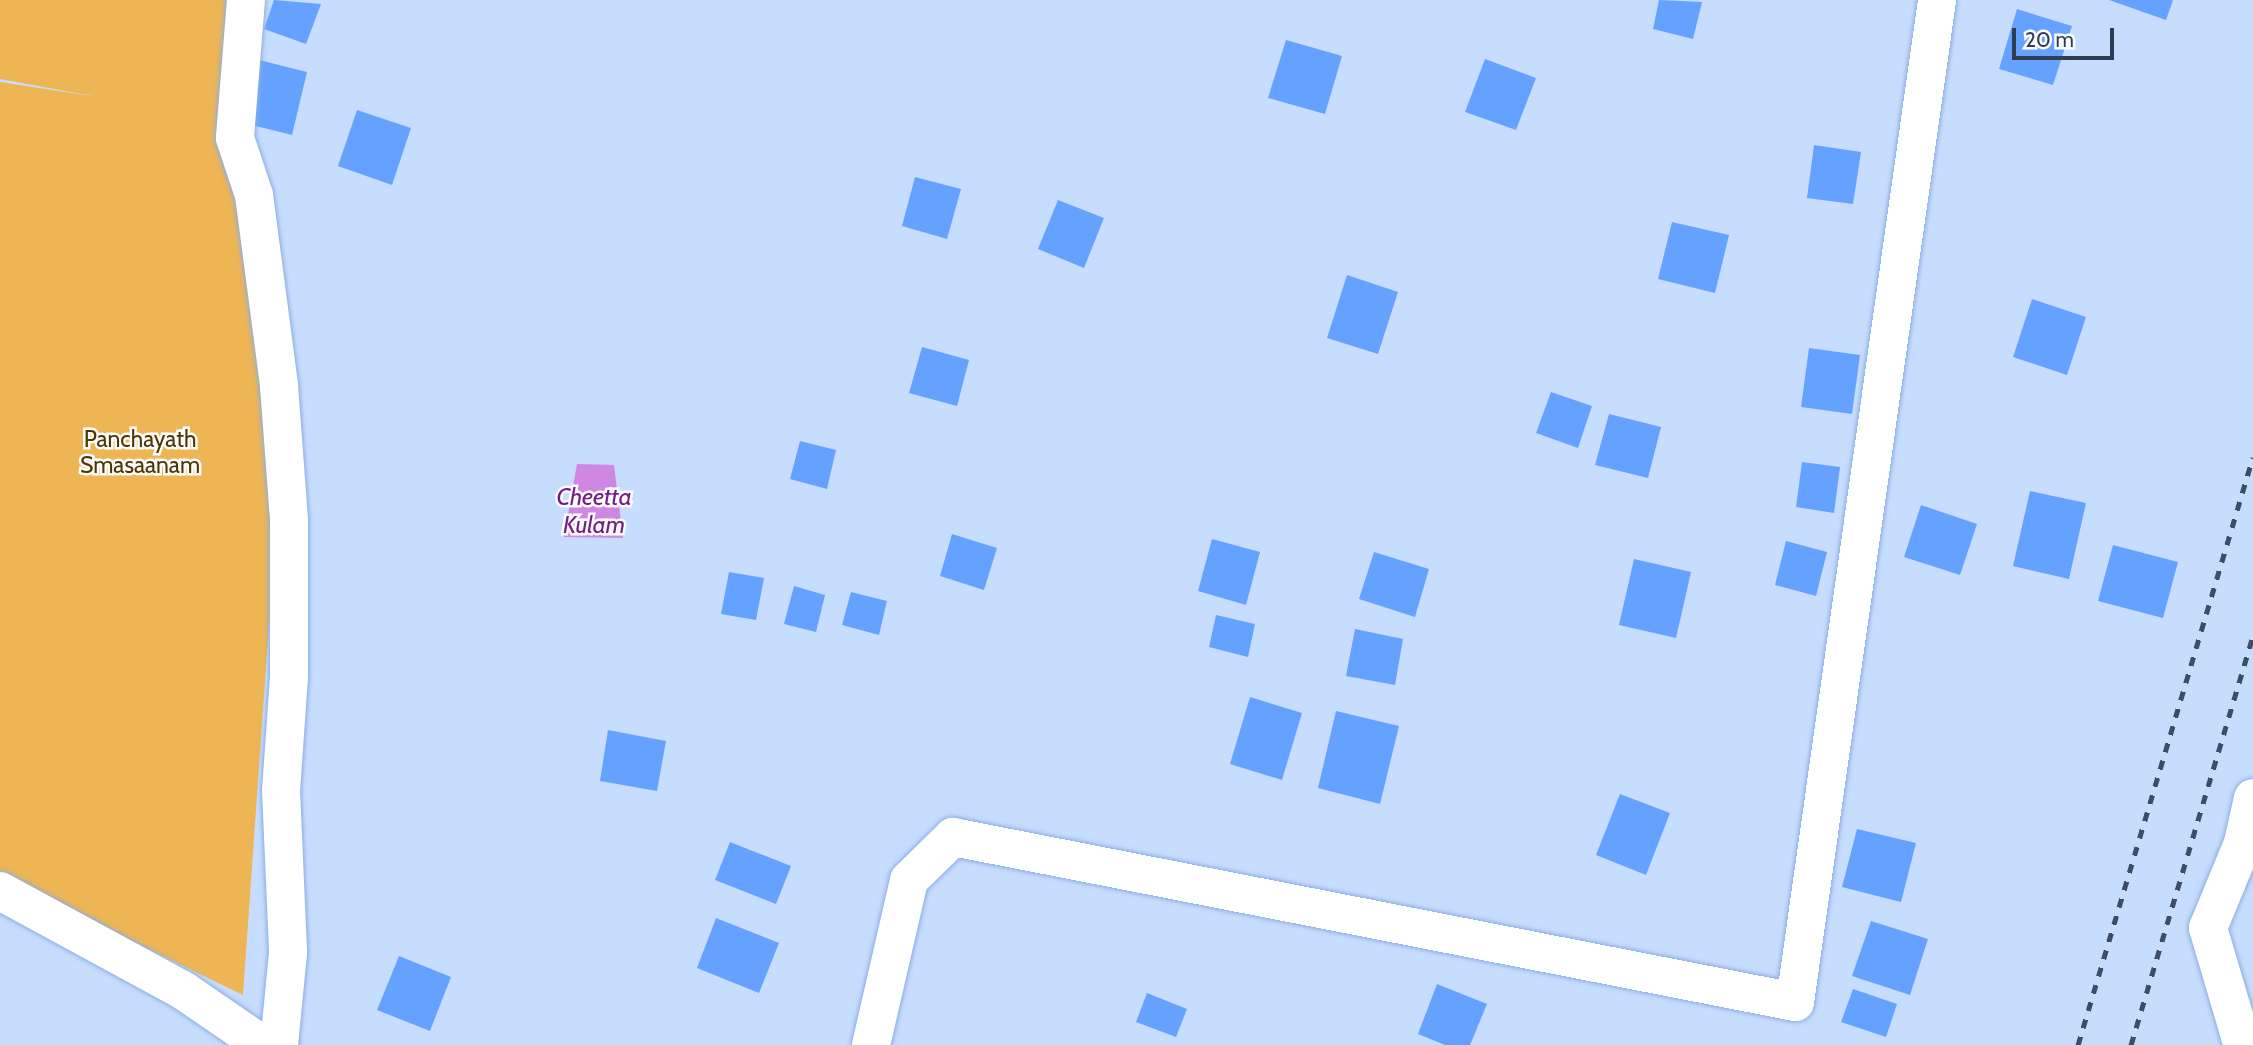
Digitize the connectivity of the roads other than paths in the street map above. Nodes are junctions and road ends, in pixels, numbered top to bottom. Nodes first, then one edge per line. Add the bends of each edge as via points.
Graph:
1 (246, 0) edge
2 (1937, 0) edge
3 (2253, 798) edge
4 (0, 891) edge
5 (241, 1039) edge
6 (279, 1045) edge
7 (871, 1045) edge
8 (2248, 1045) edge

1 - 6 street via 235,138 254,195 279,386 289,520 289,677 281,790 288,953
2 - 7 street via 1795,1002 953,837 909,880
3 - 8 street via 2243,843 2208,928 2240,1036
4 - 5 street via 184,992

